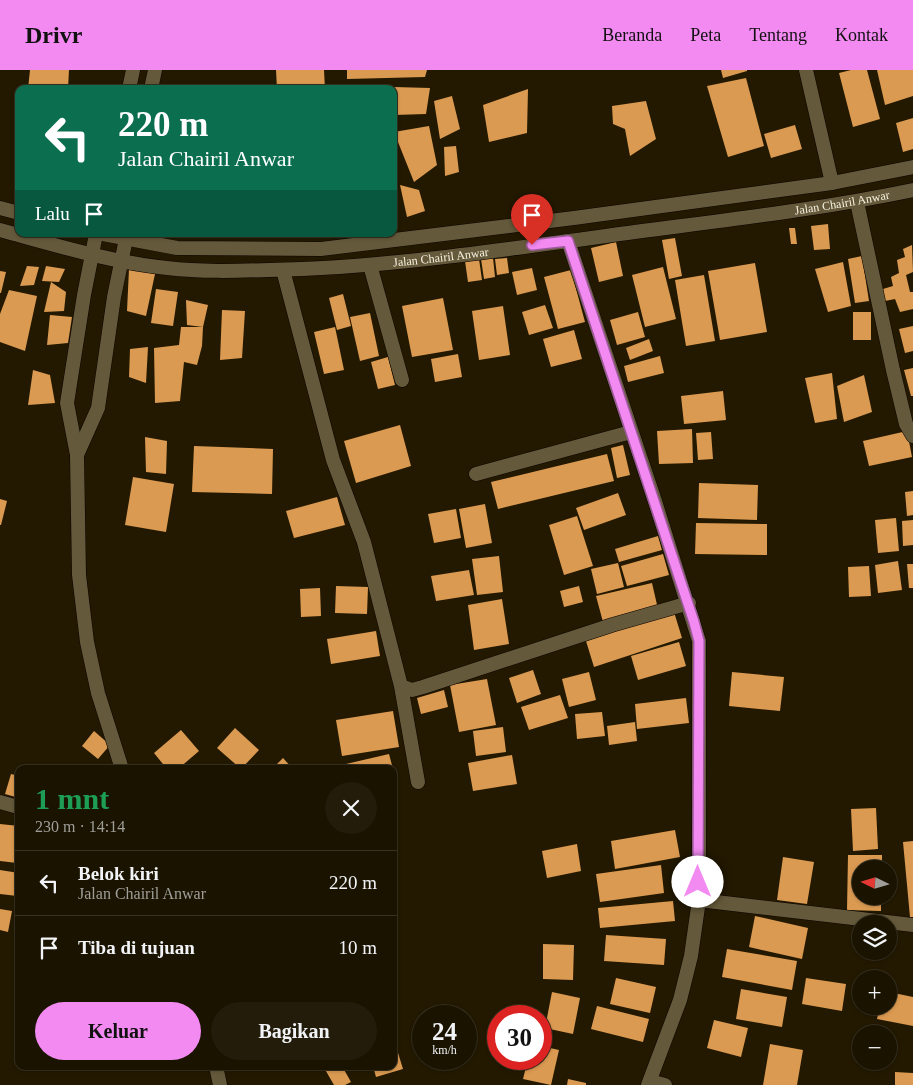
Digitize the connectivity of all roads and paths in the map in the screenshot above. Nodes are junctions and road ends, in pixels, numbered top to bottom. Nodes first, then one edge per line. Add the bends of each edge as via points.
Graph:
1 (133, 70) edge
2 (155, 70) edge
3 (806, 70) edge
4 (130, 85) edge
5 (152, 85) edge
6 (913, 167) edge
7 (832, 183) junction
8 (913, 190) edge
9 (857, 202) junction
10 (685, 203) junction
11 (0, 208) edge
12 (15, 212) edge
13 (690, 224) junction
14 (0, 230) edge
15 (15, 234) edge
16 (25, 237) edge
17 (95, 237) edge
18 (127, 237) edge
19 (131, 237) edge
20 (568, 241) junction
21 (91, 255) junction
22 (120, 262) junction
23 (370, 265) junction
24 (283, 270) junction
25 (402, 380) dead end
26 (632, 432) junction
27 (913, 436) edge
28 (77, 455) junction
29 (476, 474) dead end
30 (689, 603) junction
31 (401, 686) junction
32 (121, 765) edge
33 (418, 782) dead end
34 (0, 802) edge
35 (15, 806) edge
36 (698, 900) junction
37 (913, 925) edge
38 (217, 1070) edge
39 (649, 1083) edge
40 (220, 1085) edge
41 (665, 1085) edge

1 - 4 main road
2 - 5 main road
3 - 7 main road
6 - 7 main road, Jalan Chairil Anwar
7 - 10 main road, Jalan Chairil Anwar
8 - 9 main road, Jalan Chairil Anwar
9 - 13 main road, Jalan Chairil Anwar
9 - 27 main road via 893,370 906,424
10 - 13 main road
10 - 19 main road, Jalan Chairil Anwar via 321,249 177,248
11 - 12 main road
13 - 20 main road, Jalan Chairil Anwar
14 - 15 main road, Jalan Chairil Anwar
16 - 21 main road, Jalan Chairil Anwar
17 - 21 main road
18 - 22 main road
20 - 23 main road, Jalan Chairil Anwar
20 - 26 main road
21 - 22 main road, Jalan Chairil Anwar
21 - 28 main road via 67,403
22 - 24 main road, Jalan Chairil Anwar via 169,269
22 - 28 main road via 98,408
23 - 24 main road, Jalan Chairil Anwar
23 - 25 main road
24 - 31 main road via 333,460 364,542
26 - 29 main road
26 - 30 main road
28 - 32 main road via 79,575 87,642 98,693
30 - 31 main road via 423,687 412,690
30 - 36 main road via 699,641
31 - 33 main road
34 - 35 main road
36 - 37 main road
36 - 39 main road via 691,956 680,1000
38 - 40 main road
39 - 41 main road

